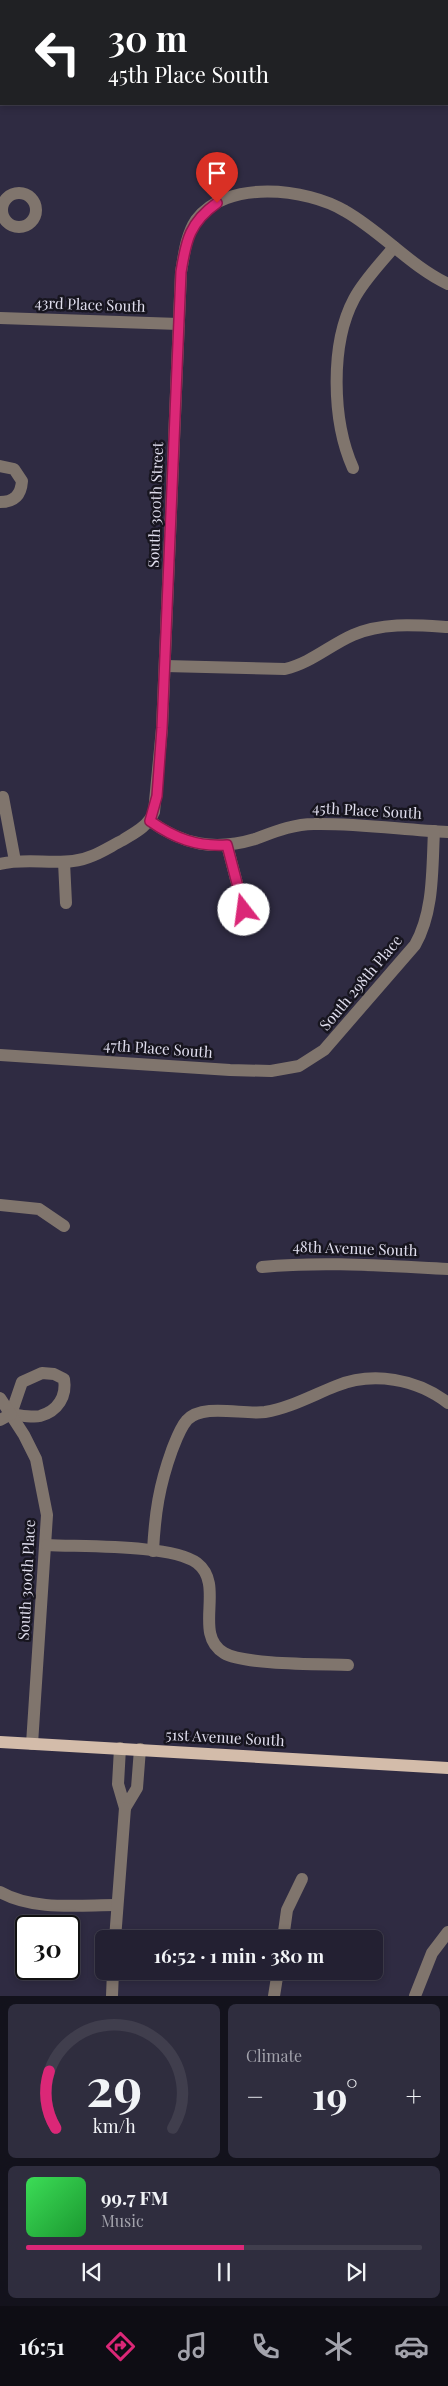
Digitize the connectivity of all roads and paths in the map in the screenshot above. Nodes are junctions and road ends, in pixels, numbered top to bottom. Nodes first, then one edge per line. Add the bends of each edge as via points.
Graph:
1 (394, 246) junction
2 (448, 284) edge
3 (0, 318) edge
4 (179, 324) junction
5 (0, 466) edge
6 (353, 468) dead end
7 (0, 502) edge
8 (448, 626) edge
9 (165, 666) junction
10 (3, 797) dead end
11 (150, 821) junction
12 (434, 831) junction
13 (448, 832) edge
14 (227, 845) junction
15 (15, 861) junction
16 (64, 862) junction
17 (0, 864) edge
18 (66, 903) dead end
19 (244, 910) dead end
20 (0, 1055) edge
21 (312, 1059) joint
22 (0, 1205) edge
23 (64, 1226) dead end
24 (262, 1267) dead end
25 (448, 1269) edge
26 (0, 1398) edge
27 (448, 1403) edge
28 (6, 1417) edge
29 (47, 1545) junction
30 (153, 1551) junction
31 (348, 1665) dead end
32 (0, 1742) edge
33 (32, 1744) junction
34 (120, 1748) junction
35 (140, 1750) junction
36 (448, 1768) edge
37 (125, 1808) junction
38 (302, 1879) dead end
39 (0, 1892) edge
40 (116, 1905) junction
41 (115, 1930) edge
42 (284, 1930) edge
43 (448, 1932) edge
44 (113, 1980) edge
45 (277, 1980) edge
46 (112, 1996) edge
47 (274, 1996) edge
48 (415, 1996) edge

1 - 2 street, South 300th Street via 426,272
1 - 4 street, South 300th Street via 344,210 297,195 241,194 217,203 196,220 190,232 181,272
1 - 6 street via 355,296 340,336 338,411 344,444
3 - 4 street, 43rd Place South
4 - 9 street, South 300th Street
5 - 7 street via 14,469 22,481 13,500
8 - 9 street via 374,628 353,635 302,664 285,669
9 - 11 street, South 300th Street via 158,786
10 - 15 street
11 - 14 street, 45th Place South via 184,840 204,845
11 - 16 street via 134,834 93,856
12 - 13 street, 45th Place South
12 - 14 street, 45th Place South via 307,824
12 - 21 street, South 298th Place via 428,902 420,935 404,959 334,1040
14 - 19 street
15 - 16 street
15 - 17 street
16 - 18 street
20 - 21 street, 47th Place South via 246,1070 287,1069
22 - 23 street via 39,1209
24 - 25 street, 48th Avenue South via 327,1262
26 - 28 street, South 300th Place
27 - 30 street via 418,1386 373,1378 338,1385 268,1411 207,1411 195,1414 180,1430 160,1484
28 - 28 street via 40,1416 60,1404 66,1390 64,1379 42,1372 22,1382
28 - 29 street, South 300th Place via 36,1459 47,1515
29 - 30 street
29 - 33 street, South 300th Place
30 - 31 street via 175,1554 196,1563 205,1574 210,1586 210,1636 222,1652 246,1659
32 - 33 main road, 51st Avenue South
33 - 34 main road, 51st Avenue South
34 - 35 main road, 51st Avenue South
34 - 37 street via 118,1784
35 - 36 main road, 51st Avenue South
35 - 37 street via 138,1788
37 - 40 street
38 - 42 street via 287,1910
39 - 40 street via 34,1902
40 - 41 street
43 - 48 street via 432,1953
44 - 46 street
45 - 47 street

